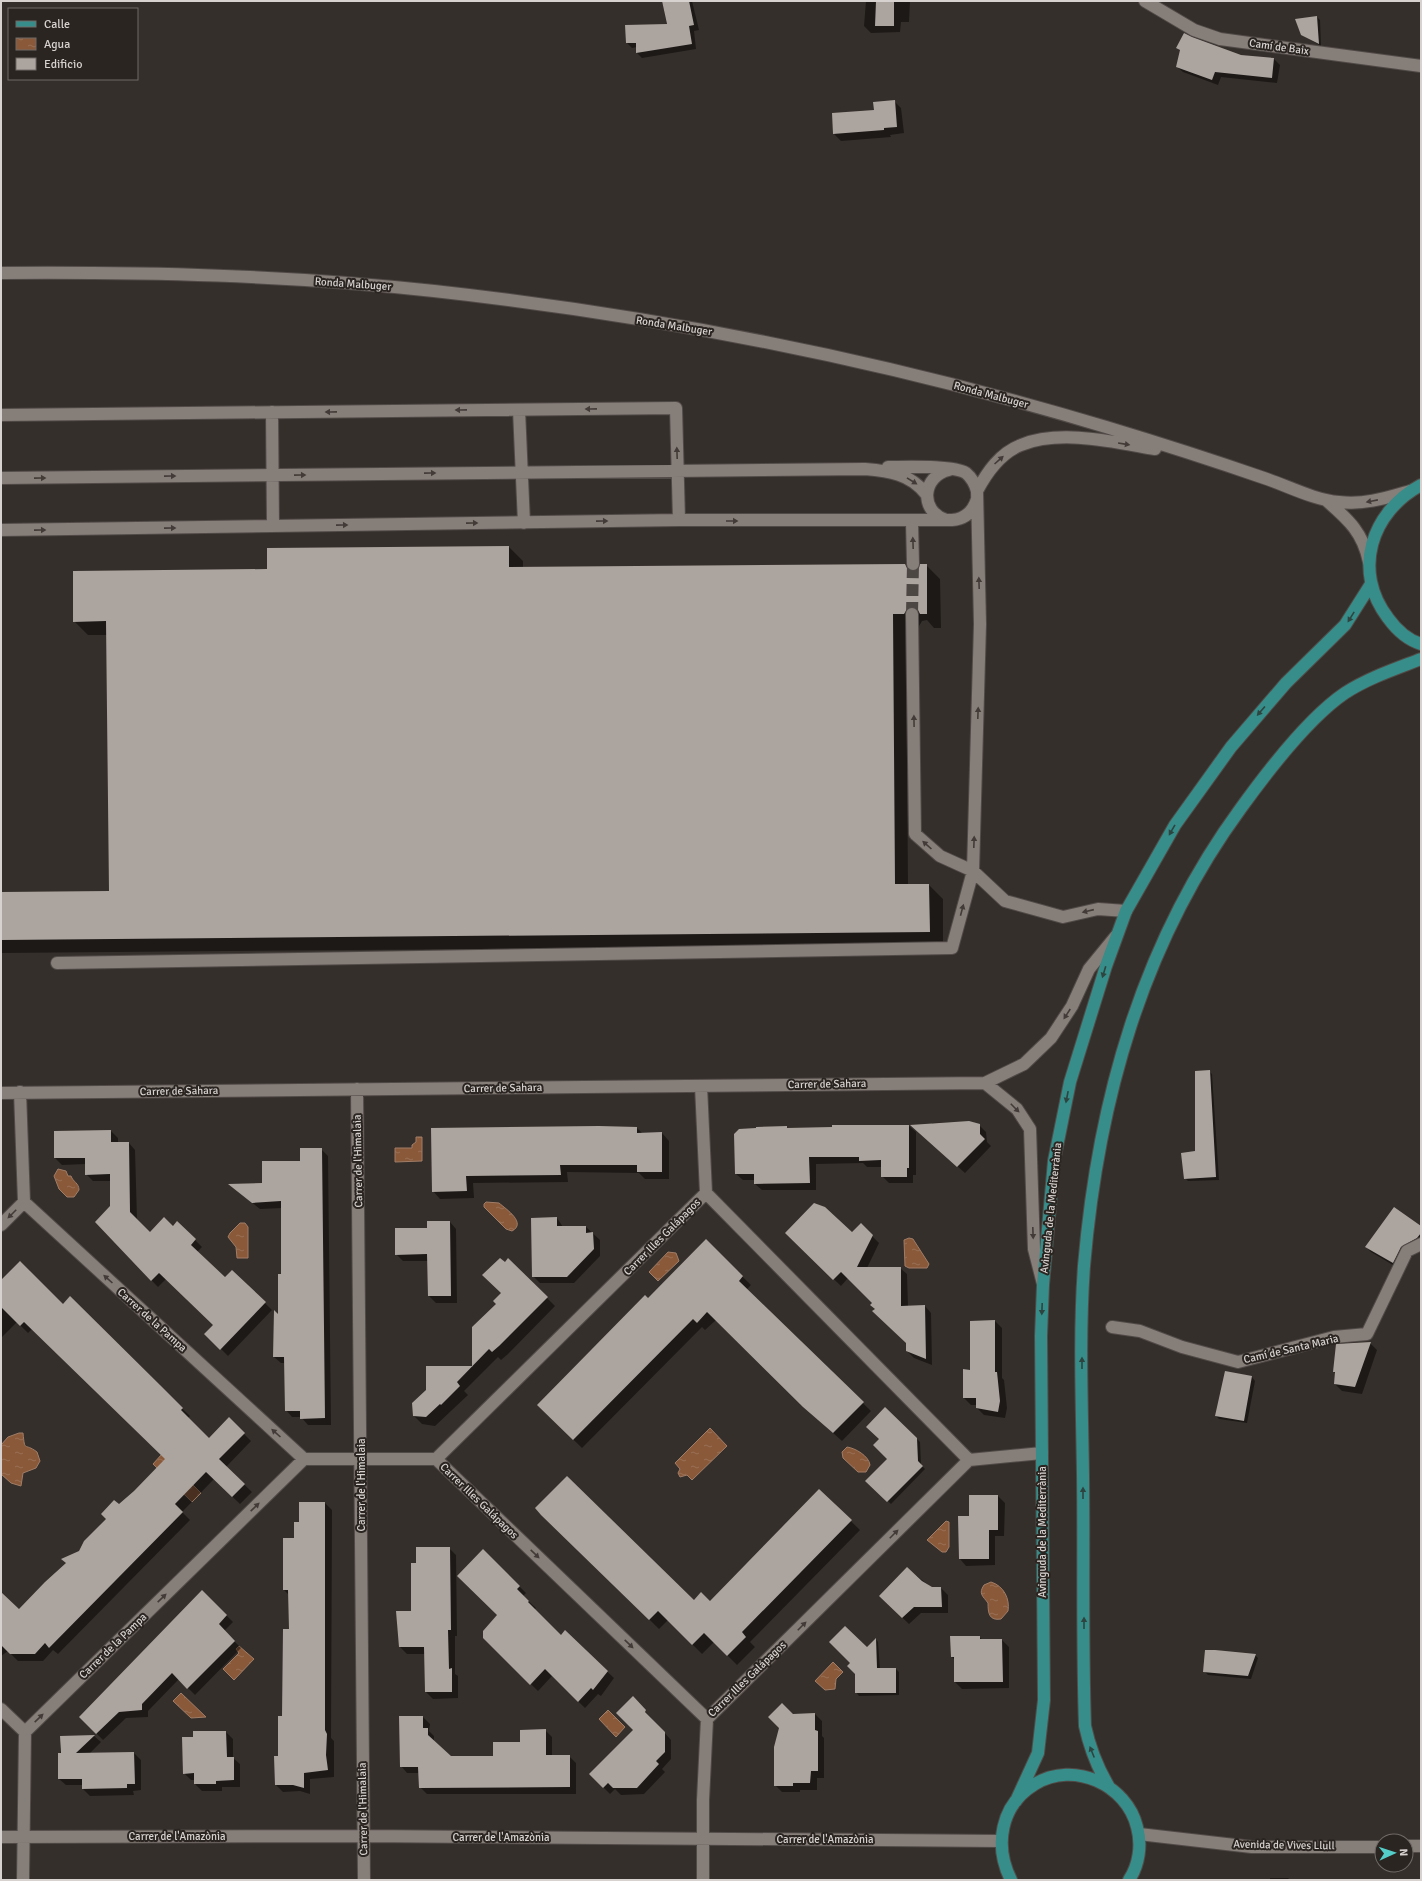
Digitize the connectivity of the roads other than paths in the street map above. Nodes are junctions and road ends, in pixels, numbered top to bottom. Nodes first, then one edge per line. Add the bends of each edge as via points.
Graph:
1 (1146, 1) edge
2 (1421, 66) edge
3 (1, 273) edge
4 (519, 410) junction
5 (272, 412) junction
6 (1, 415) edge
7 (1205, 459) junction
8 (865, 469) junction
9 (950, 469) junction
10 (678, 470) junction
11 (522, 472) junction
12 (272, 475) junction
13 (1, 478) edge
14 (1421, 485) edge
15 (1410, 491) junction
16 (926, 494) junction
17 (977, 495) junction
18 (1327, 501) junction
19 (679, 520) junction
20 (952, 520) junction
21 (524, 522) junction
22 (912, 522) junction
23 (273, 526) junction
24 (1, 530) edge
25 (913, 564) tunnel mouth
26 (1369, 564) junction
27 (1371, 584) junction
28 (912, 614) tunnel mouth
29 (1421, 644) edge
30 (1421, 659) edge
31 (973, 871) junction
32 (1126, 911) junction
33 (1118, 934) junction
34 (57, 962) dead end
35 (985, 1083) junction
36 (701, 1086) junction
37 (357, 1089) junction
38 (20, 1092) junction
39 (1, 1093) edge
40 (706, 1193) junction
41 (24, 1202) junction
42 (1, 1226) edge
43 (1421, 1244) edge
44 (1043, 1285) junction
45 (1112, 1327) dead end
46 (1042, 1452) junction
47 (304, 1459) junction
48 (360, 1459) junction
49 (436, 1459) junction
50 (969, 1460) junction
51 (1, 1709) edge
52 (707, 1719) junction
53 (25, 1732) junction
54 (1109, 1786) junction
55 (1016, 1801) junction
56 (1139, 1834) junction
57 (364, 1836) junction
58 (23, 1837) junction
59 (1, 1838) edge
60 (703, 1839) junction
61 (1001, 1841) junction
62 (1374, 1846) edge
63 (23, 1880) edge
64 (364, 1880) edge
65 (703, 1880) edge
66 (1011, 1880) edge
67 (1129, 1880) edge

1 - 2 street, Camí de Baix via 1194,30 1220,39
3 - 7 street, Ronda Malbuger via 229,275 430,290 645,320 738,336 918,376 1104,426
4 -> 5 street
10 -> 4 street via 676,408
4 - 11 street
5 - 6 street
5 - 12 street
17 -> 7 street via 988,471 1007,453 1020,445 1036,441 1057,438 1093,439
7 - 18 street, Ronda Malbuger
8 - 9 street
8 - 10 street
8 -> 16 street via 901,474 920,486
9 - 16 street via 931,480
9 - 17 street via 965,473 971,478
10 - 11 street
10 - 19 street
12 -> 11 street
11 - 21 street
13 -> 12 street
12 - 23 street
14 - 15 main road
15 -> 18 street, Ronda Malbuger via 1369,503
15 - 26 main road via 1386,513 1378,527
16 - 20 street via 933,513 945,520
17 - 20 street via 971,512
31 -> 17 street via 980,624
18 - 26 street, Ronda Malbuger via 1352,523 1364,544
21 -> 19 street
19 -> 22 street
20 - 22 street
23 -> 21 street
25 -> 22 street
24 -> 23 street
26 - 27 main road
27 - 29 main road via 1380,608 1396,628
27 -> 32 main road, Avinguda de la Mediterrània via 1345,625 1286,683 1231,746 1175,825
31 -> 28 street via 940,856 915,834
54 -> 30 main road via 1098,1769 1089,1747 1085,1726 1082,1341 1084,1268 1092,1189 1103,1127 1126,1036 1160,949 1187,893 1219,838 1256,788 1320,714 1344,694
32 -> 31 street via 1098,909 1063,917 1004,900
34 -> 31 street via 952,948
32 - 33 main road, Avinguda de la Mediterrània
33 -> 35 street, Carrer de Sahara via 1089,969 1072,1006 1051,1038 1024,1064
33 -> 44 main road, Avinguda de la Mediterrània via 1070,1082 1054,1161
35 - 36 street, Carrer de Sahara
35 -> 44 street via 1018,1109 1030,1129 1034,1249
36 - 37 street, Carrer de Sahara
36 - 40 street
37 - 38 street, Carrer de Sahara
37 - 48 street, Carrer de l'Himalaia
38 - 39 street, Carrer de Sahara
38 - 41 street
40 - 49 street, Carrer Illes Galápagos
40 - 50 street, Carrer Illes Galápagos
41 -> 42 street
47 -> 41 street, Carrer de la Pampa
43 - 45 street, Camí de Santa Maria via 1407,1251 1367,1334 1334,1337 1238,1362 1182,1347 1140,1332
44 -> 46 main road, Avinguda de la Mediterrània
46 - 50 street
46 - 55 main road, Avinguda de la Mediterrània via 1044,1700 1038,1753
47 - 48 street
53 -> 47 street, Carrer de la Pampa
48 - 49 street, Carrer Illes Galápagos
48 - 57 street, Carrer de l'Himalaia
49 -> 52 street, Carrer Illes Galápagos
52 -> 50 street, Carrer Illes Galápagos
51 - 53 street
52 - 60 street
53 - 58 street
54 - 55 main road via 1086,1776 1060,1775 1035,1784
54 - 56 main road via 1129,1807 1136,1820
55 - 61 main road via 1005,1820
56 - 62 street, Avenida de Vives Llull via 1252,1847
56 - 67 main road via 1137,1862
57 - 58 street, Carrer de l'Amazònia
57 - 60 street, Carrer de l'Amazònia
57 - 64 street, Carrer de l'Himalaia
58 - 59 street, Carrer de l'Amazònia
58 - 63 street
60 - 61 street, Carrer de l'Amazònia
60 - 65 street
61 - 66 main road via 1002,1855

